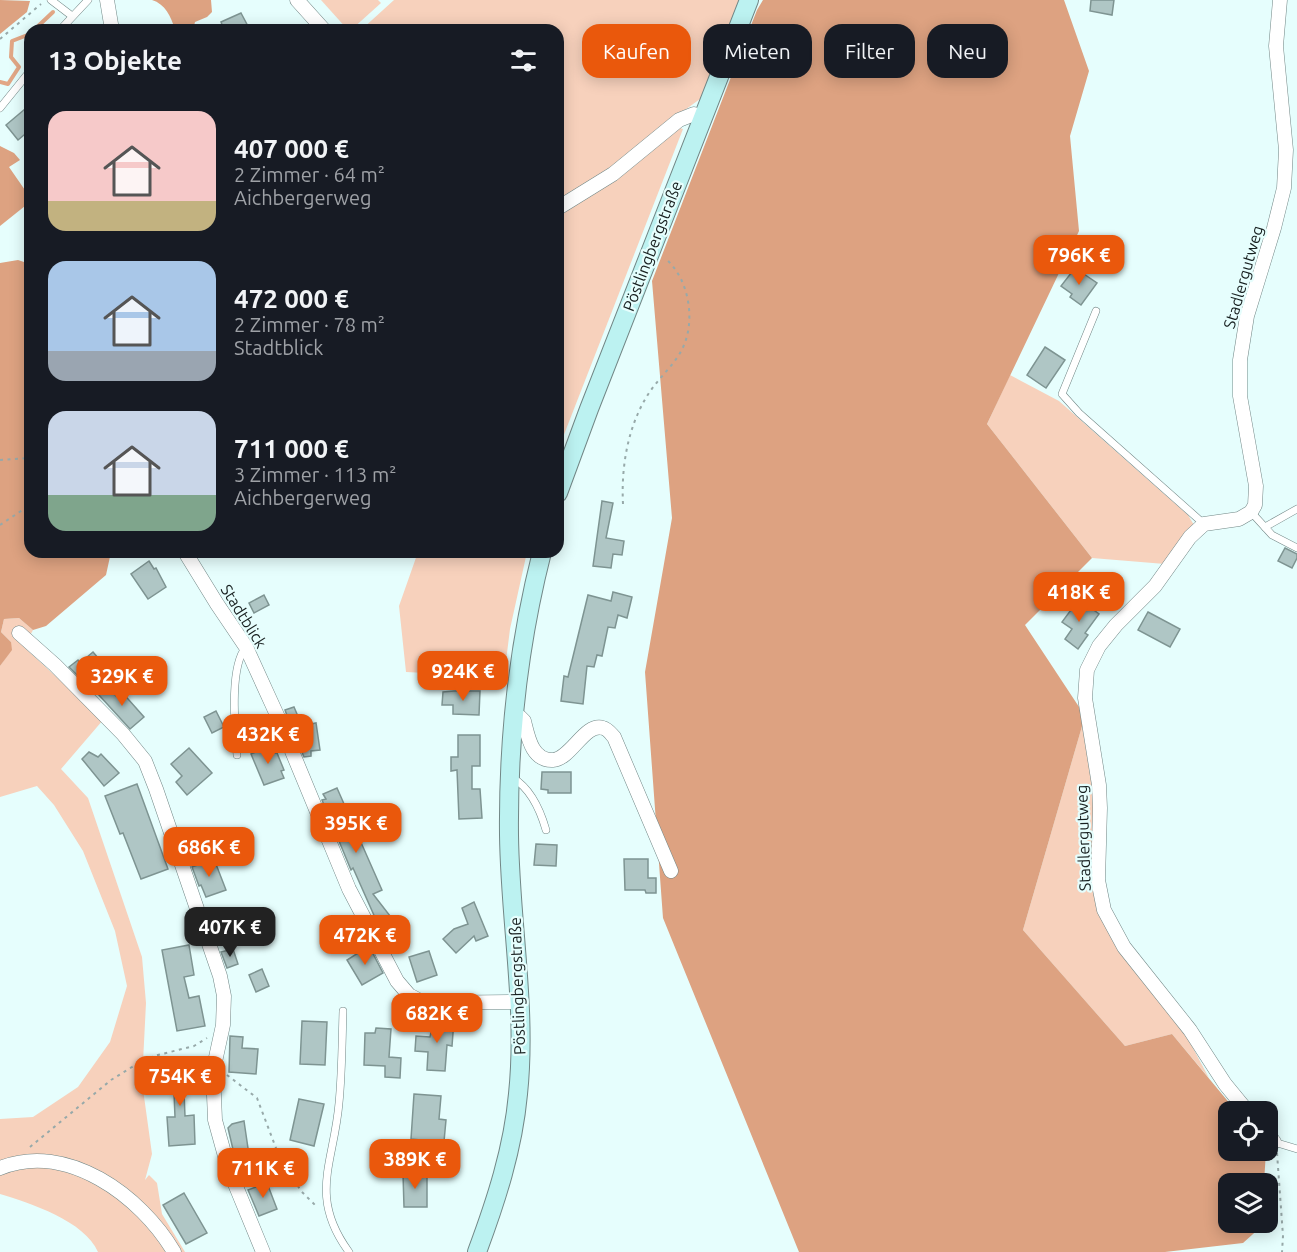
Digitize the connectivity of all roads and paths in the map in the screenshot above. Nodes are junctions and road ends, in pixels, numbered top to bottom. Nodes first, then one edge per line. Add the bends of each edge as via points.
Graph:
1 (45, 0) edge
2 (51, 0) edge
3 (88, 0) edge
4 (107, 0) edge
5 (297, 0) edge
6 (749, 0) edge
7 (1280, 0) edge
8 (72, 16) junction
9 (65, 24) edge
10 (111, 24) edge
11 (319, 24) edge
12 (0, 39) edge
13 (24, 78) edge
14 (0, 108) edge
15 (702, 117) junction
16 (564, 204) edge
17 (650, 250) junction
18 (1096, 311) dead end
19 (24, 458) edge
20 (0, 460) edge
21 (564, 477) edge
22 (623, 504) dead end
23 (24, 509) edge
24 (1297, 509) edge
25 (1251, 512) junction
26 (1204, 524) junction
27 (0, 525) edge
28 (1265, 527) junction
29 (1297, 548) edge
30 (189, 558) edge
31 (541, 558) edge
32 (19, 633) dead end
33 (246, 647) junction
34 (513, 715) junction
35 (237, 755) dead end
36 (510, 776) junction
37 (546, 830) dead end
38 (670, 871) dead end
39 (515, 1002) junction
40 (343, 1011) dead end
41 (223, 1025) junction
42 (213, 1071) junction
43 (1239, 1101) edge
44 (1278, 1141) edge
45 (1297, 1149) edge
46 (1278, 1159) edge
47 (7, 1166) edge
48 (328, 1212) junction
49 (174, 1252) edge
50 (263, 1252) edge
51 (350, 1252) edge
52 (477, 1252) edge
53 (1282, 1252) edge

1 - 12 path
2 - 8 lane
3 - 8 lane
4 - 10 street
5 - 11 street
6 - 15 main road, Pöstlingbergstraße
7 - 25 street, Stadlergutweg via 1276,46 1286,150 1284,188 1247,316 1240,360 1241,408 1256,486
8 - 9 lane
13 - 14 lane
15 - 16 street via 694,114 679,120 613,174
15 - 17 main road, Pöstlingbergstraße
17 - 21 main road, Pöstlingbergstraße
17 - 22 path via 675,267 683,284 689,309 687,332 682,350 649,393 629,438 623,467
18 - 26 lane via 1062,394
19 - 20 path
23 - 27 path
24 - 28 lane
25 - 26 street via 1239,519
25 - 28 lane
26 - 43 street, Stadlergutweg via 1155,586 1106,636 1088,670 1084,698 1099,785 1098,880 1104,910 1124,947 1190,1030
28 - 29 lane
30 - 33 street, Stadtblick
31 - 34 main road, Pöstlingbergstraße via 521,648
32 - 41 street via 71,681 145,761 220,976
33 - 35 lane via 236,681
33 - 39 street, Stadtblick via 349,889 397,981 409,995 424,1003
34 - 36 main road, Pöstlingbergstraße
34 - 38 street via 524,721 535,753 549,760 564,757 596,728 609,731
36 - 37 lane via 523,784 541,813
36 - 39 main road, Pöstlingbergstraße
39 - 52 main road, Pöstlingbergstraße via 520,1073 513,1130 495,1202
40 - 48 lane via 339,1102 326,1180
41 - 42 street
41 - 47 path via 199,1044 154,1056 111,1080
42 - 48 path via 224,1073 257,1098 279,1156 293,1180 311,1203
42 - 50 street via 215,1120 221,1144
44 - 45 lane
46 - 53 path
47 - 49 street via 42,1161 74,1168 102,1181 142,1212
48 - 51 lane via 335,1231

